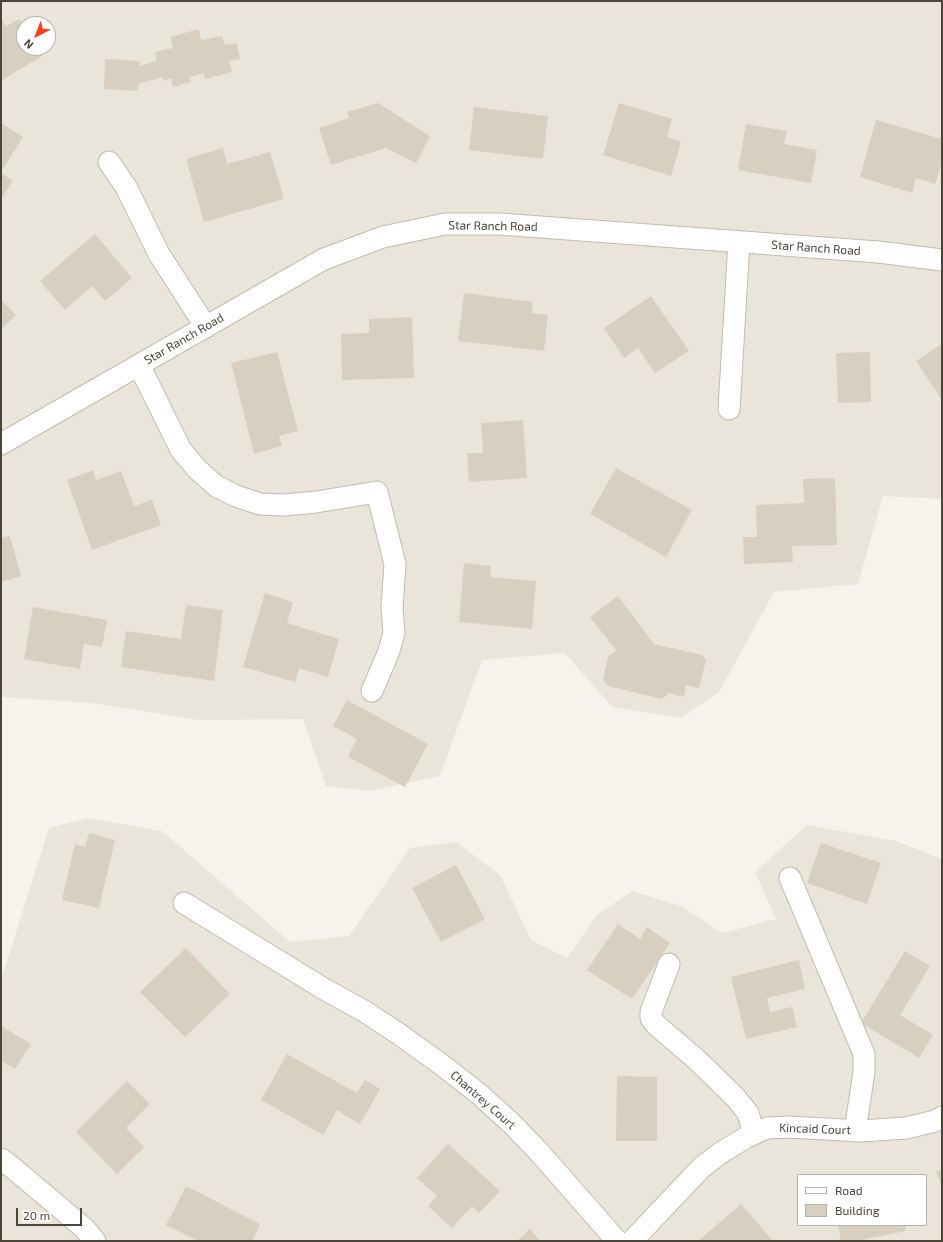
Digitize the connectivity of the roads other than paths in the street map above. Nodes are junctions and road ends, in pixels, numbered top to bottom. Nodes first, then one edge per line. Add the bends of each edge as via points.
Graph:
1 (109, 162) dead end
2 (740, 242) junction
3 (942, 260) edge
4 (206, 327) junction
5 (139, 365) junction
6 (729, 409) dead end
7 (1, 444) edge
8 (372, 691) dead end
9 (790, 878) dead end
10 (184, 902) dead end
11 (669, 964) dead end
12 (942, 1117) edge
13 (855, 1131) junction
14 (754, 1134) junction
15 (1, 1159) edge
16 (95, 1241) edge
17 (617, 1241) edge
18 (632, 1241) edge

1 - 4 street via 126,187 159,254
2 - 3 street, Star Ranch Road via 878,252
2 - 4 street, Star Ranch Road via 500,224 445,224 384,238 324,259
2 - 6 street
4 - 5 street, Star Ranch Road
5 - 7 street, Star Ranch Road
5 - 8 street via 181,450 216,486 260,504 284,505 377,492 395,564 392,608 394,634
9 - 13 street via 864,1054 864,1072
10 - 17 street, Chantrey Court via 364,1011 478,1093 539,1152
11 - 14 street via 651,1018 735,1098 748,1114
12 - 13 street, Kincaid Court via 906,1128
13 - 14 street, Kincaid Court via 789,1126 767,1128
14 - 18 street, Kincaid Court via 702,1167
15 - 16 street via 84,1228

